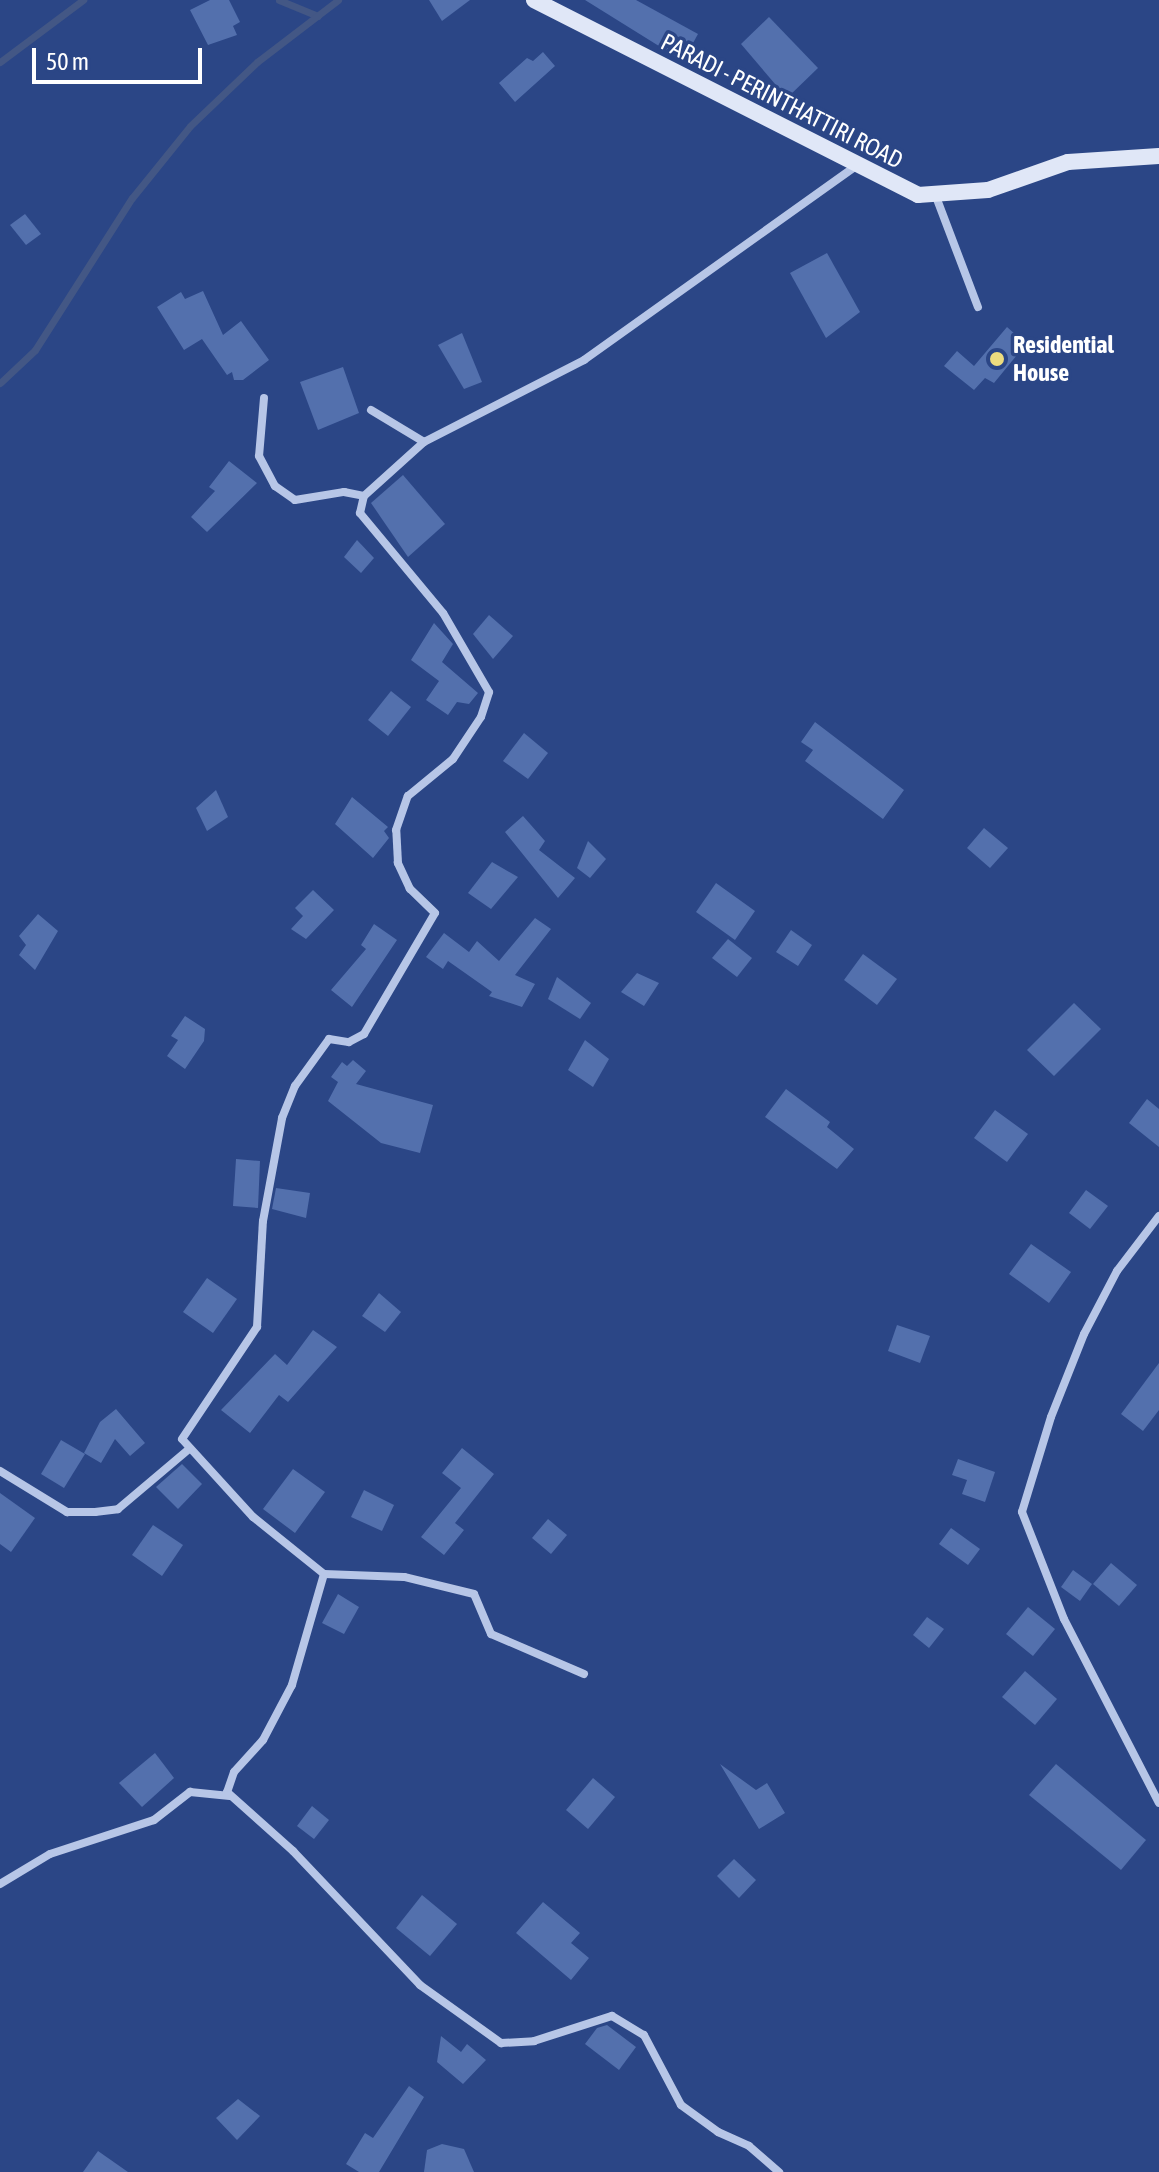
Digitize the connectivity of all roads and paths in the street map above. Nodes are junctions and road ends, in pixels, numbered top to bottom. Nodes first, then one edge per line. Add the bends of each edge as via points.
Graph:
1 (534, 0) edge
2 (1159, 156) edge
3 (855, 167) junction
4 (935, 194) junction
5 (978, 307) dead end
6 (264, 398) dead end
7 (371, 410) dead end
8 (424, 442) junction
9 (364, 496) junction
10 (1159, 1216) edge
11 (189, 1449) junction
12 (0, 1471) edge
13 (324, 1574) junction
14 (584, 1674) dead end
15 (231, 1796) junction
16 (1159, 1803) edge
17 (0, 1884) edge
18 (779, 2172) edge

1 - 3 main road, PARADI - PERINTHATTIRI ROAD
2 - 4 main road, PARADI - PERINTHATTIRI ROAD via 1068,162 988,190
3 - 4 main road, PARADI - PERINTHATTIRI ROAD via 918,195
3 - 8 street via 584,360
4 - 5 street
6 - 9 street via 259,456 275,486 295,500 344,492
7 - 8 street
8 - 9 street
9 - 11 street via 360,513 443,613 489,692 481,717 453,759 408,796 396,830 398,863 410,889 435,913 364,1034 349,1042 329,1039 295,1086 282,1118 263,1221 257,1327 184,1429
10 - 16 street via 1117,1271 1084,1334 1041,1444 1022,1512 1064,1619
11 - 12 street via 118,1509 95,1512 67,1512
11 - 13 street via 253,1517
13 - 14 street via 438,1581 474,1594 491,1634
13 - 15 street via 292,1685 263,1740 234,1772 227,1792
15 - 17 street via 190,1792 154,1820 50,1854
15 - 18 street via 293,1851 420,1985 501,2043 534,2041 612,2016 644,2035 681,2105 718,2132 749,2146

